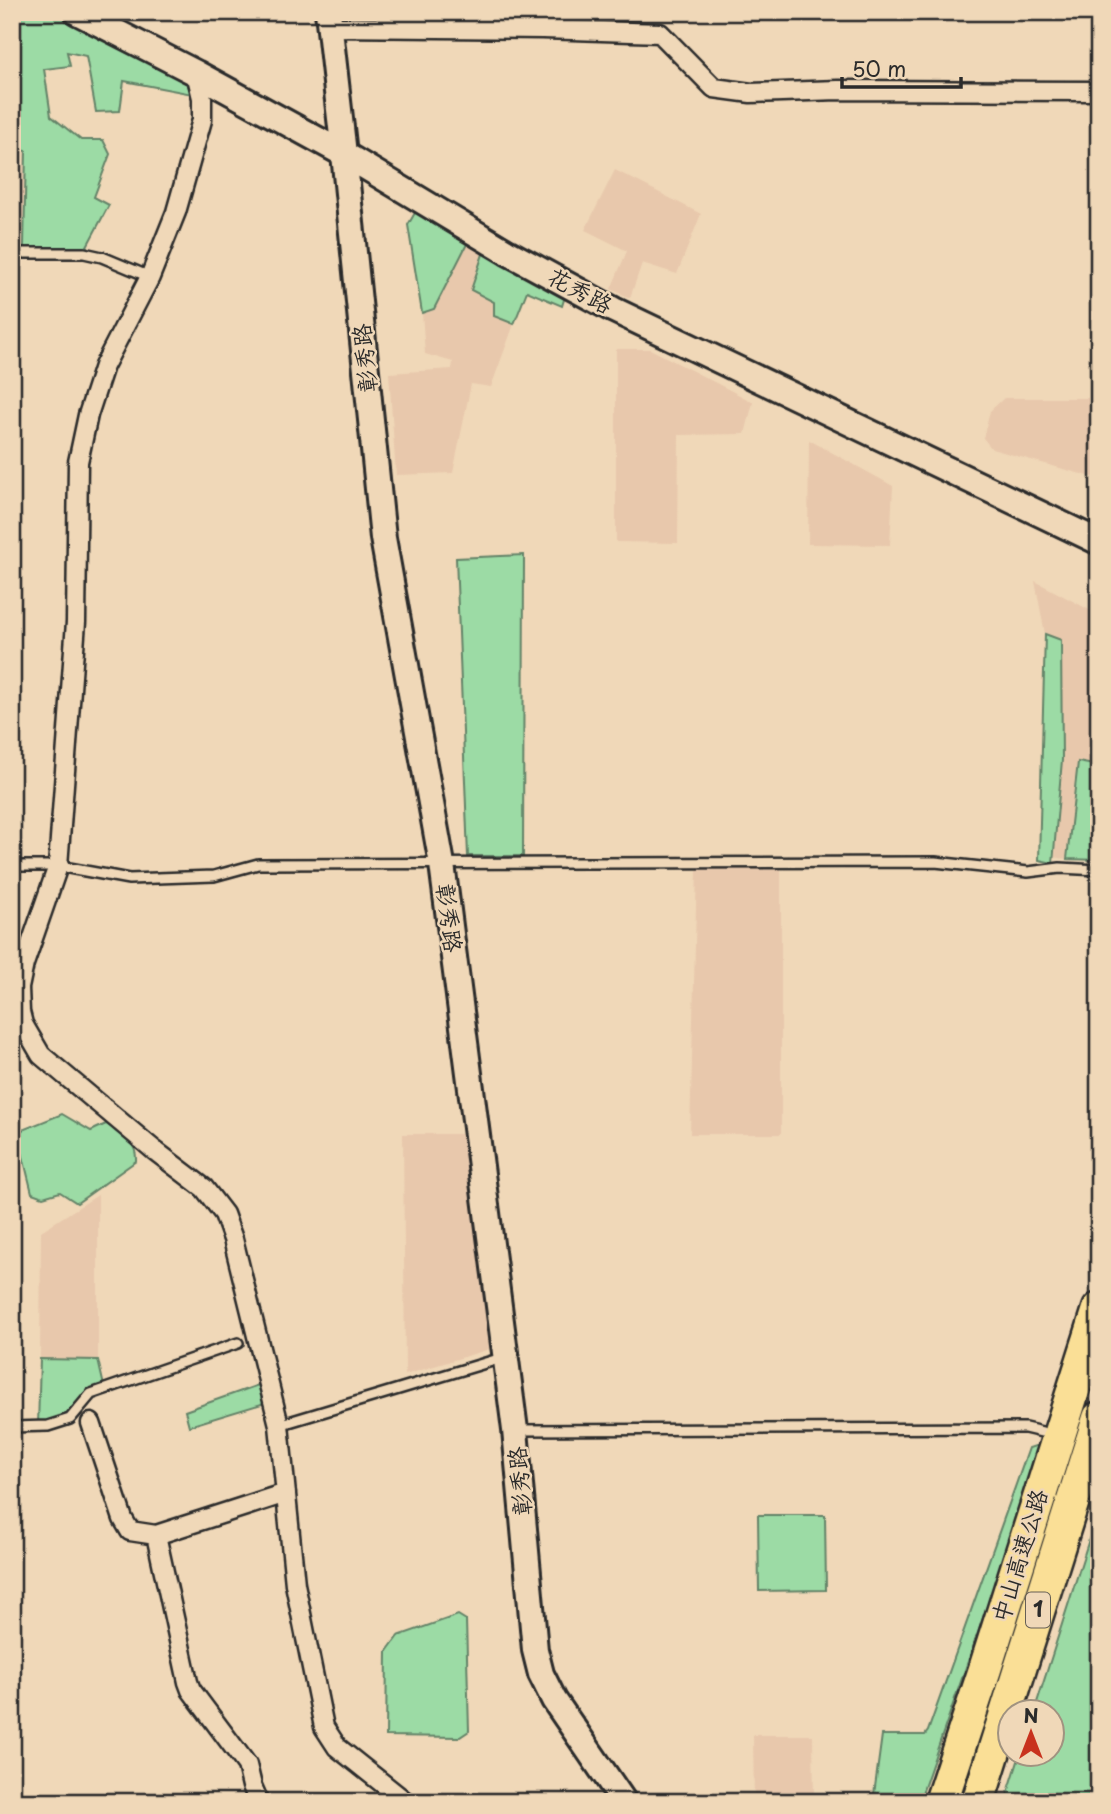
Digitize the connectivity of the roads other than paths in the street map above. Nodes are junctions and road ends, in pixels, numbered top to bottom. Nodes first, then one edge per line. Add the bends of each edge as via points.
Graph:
1 (77, 12) edge
2 (328, 20) edge
3 (196, 73) junction
4 (1096, 91) edge
5 (344, 154) junction
6 (12, 253) edge
7 (150, 277) junction
8 (1099, 542) edge
9 (442, 864) junction
10 (12, 866) edge
11 (58, 866) junction
12 (1099, 870) edge
13 (1099, 1309) edge
14 (238, 1343) dead end
15 (505, 1357) junction
16 (1099, 1418) edge
17 (91, 1423) dead end
18 (279, 1424) junction
19 (12, 1427) edge
20 (515, 1430) junction
21 (1042, 1432) dead end
22 (286, 1493) junction
23 (156, 1535) junction
24 (260, 1802) edge
25 (405, 1802) edge
26 (624, 1802) edge
27 (941, 1802) edge
28 (978, 1802) edge

1 - 3 street, 花秀路
2 - 4 street via 660,33 714,88 751,93
2 - 5 street, 彰秀路
3 - 5 street, 花秀路
3 - 7 street via 202,120 176,212
5 - 8 street, 花秀路 via 614,310
5 - 9 street, 彰秀路 via 383,538
6 - 7 lane via 84,253
7 - 11 street via 104,366 78,462 76,622
9 - 11 lane via 258,864 214,876 129,879
9 - 12 lane via 935,862 1028,872
9 - 15 street, 彰秀路
10 - 11 lane
11 - 18 street via 21,976 23,1024 50,1064 204,1188 219,1208 233,1239
13 - 27 highway, 中山高速公路 / 1
14 - 19 lane via 91,1394 70,1419 48,1426
15 - 18 lane
15 - 20 street, 彰秀路
16 - 28 highway, 中山高速公路 / 1
17 - 23 street via 123,1519 130,1531
18 - 22 street
20 - 21 lane via 1025,1428
20 - 26 street, 彰秀路 via 541,1674
22 - 23 street
22 - 25 street via 295,1584 324,1727 337,1747
23 - 24 street via 191,1690 247,1765

